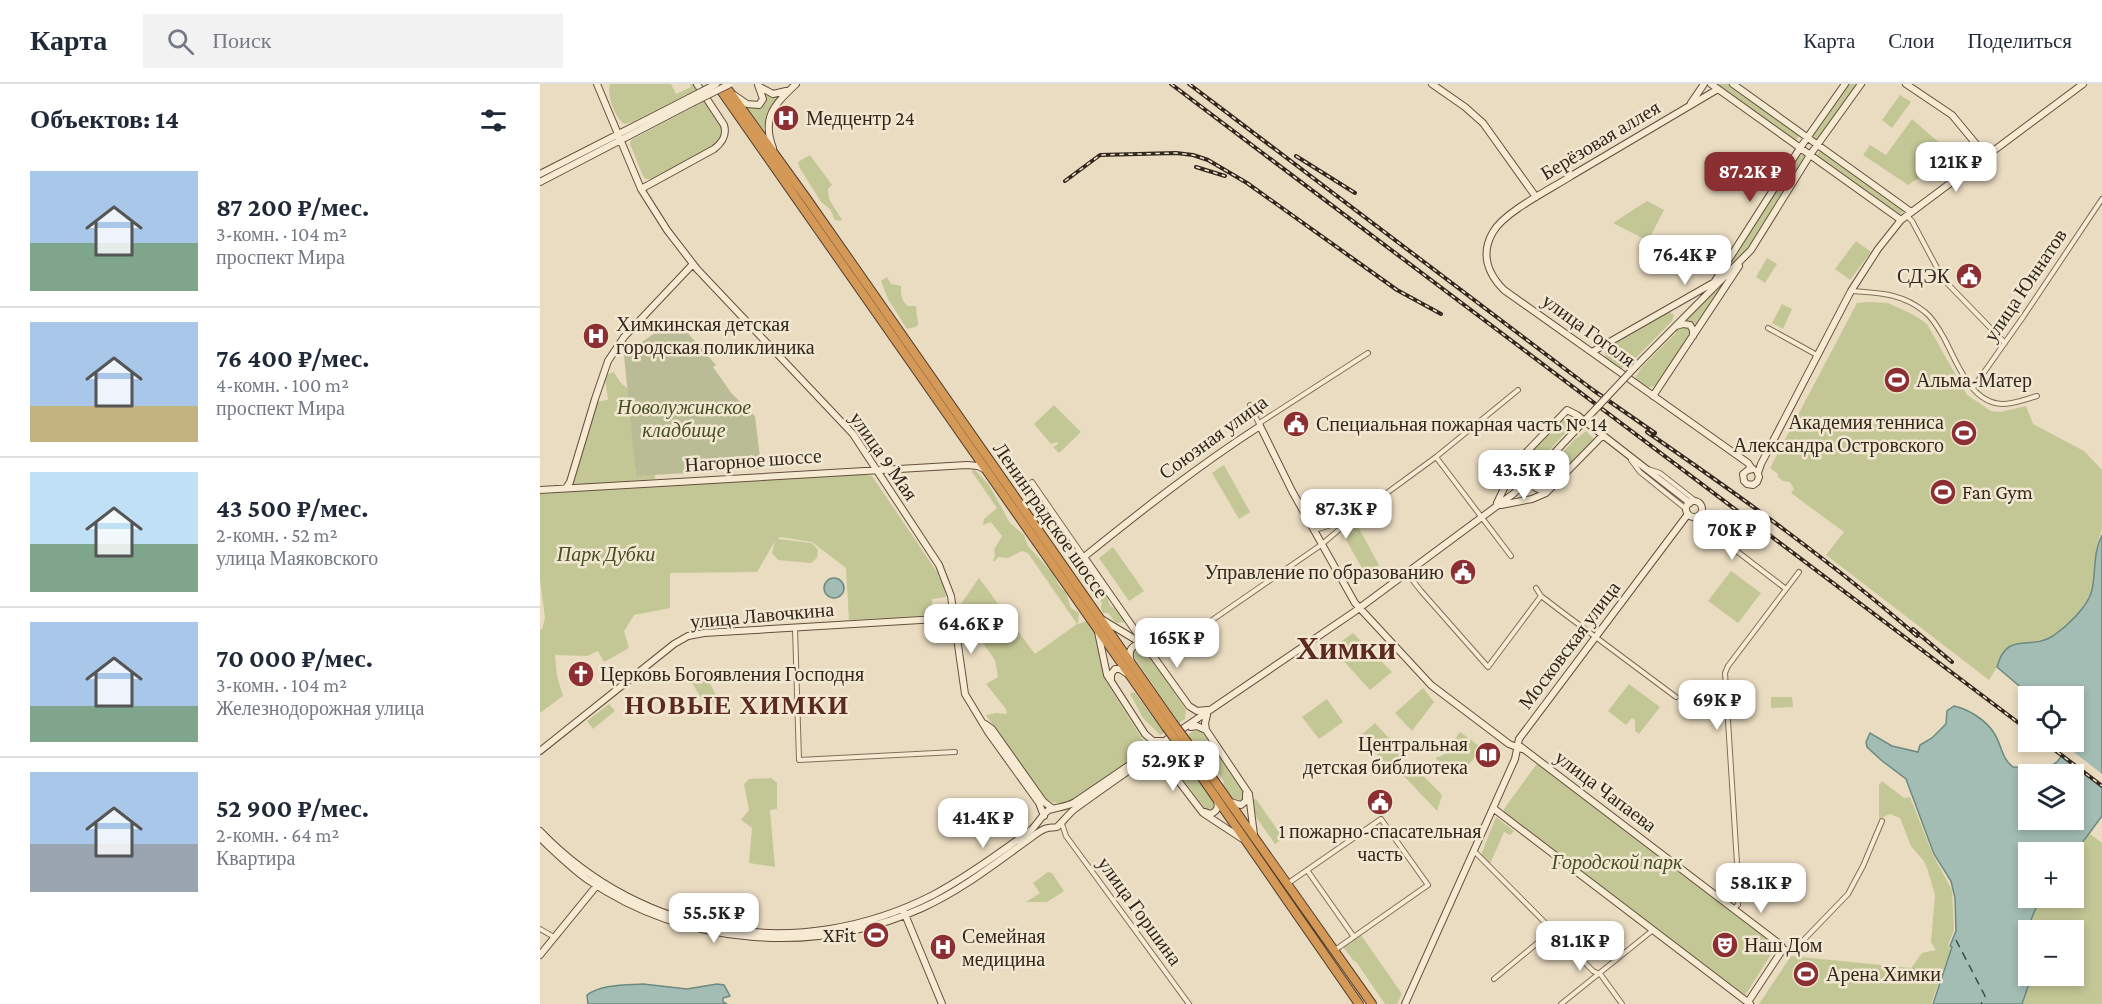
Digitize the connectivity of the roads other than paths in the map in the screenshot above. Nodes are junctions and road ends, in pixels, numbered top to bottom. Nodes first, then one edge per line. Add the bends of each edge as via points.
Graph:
1 (599, 84) edge
2 (697, 84) edge
3 (716, 84) edge
4 (724, 84) edge
5 (1432, 84) edge
6 (1704, 84) edge
7 (1711, 84) edge
8 (1733, 84) edge
9 (1845, 84) edge
10 (1861, 84) edge
11 (1906, 84) edge
12 (2083, 84) edge
13 (758, 85) edge
14 (794, 86) edge
15 (730, 88) edge
16 (1718, 89) junction
17 (691, 100) junction
18 (1689, 106) junction
19 (621, 136) junction
20 (1808, 138) junction
21 (1818, 145) junction
22 (1800, 148) junction
23 (1810, 155) junction
24 (1986, 156) junction
25 (776, 157) junction
26 (540, 174) edge
27 (540, 182) edge
28 (643, 188) junction
29 (1536, 197) junction
30 (2102, 199) edge
31 (1906, 216) junction
32 (1743, 259) junction
33 (693, 264) junction
34 (1714, 283) junction
35 (1851, 291) junction
36 (1708, 292) junction
37 (1667, 309) junction
38 (1672, 328) junction
39 (1768, 328) dead end
40 (1691, 339) junction
41 (2005, 343) junction
42 (1592, 352) junction
43 (1368, 353) dead end
44 (1817, 355) junction
45 (1973, 388) junction
46 (1518, 390) dead end
47 (1653, 396) junction
48 (2037, 396) dead end
49 (1250, 405) dead end
50 (1260, 426) junction
51 (1603, 435) junction
52 (969, 443) junction
53 (1628, 454) junction
54 (1436, 458) junction
55 (1519, 461) junction
56 (967, 465) junction
57 (1644, 468) junction
58 (876, 469) junction
59 (989, 472) junction
60 (1534, 474) junction
61 (1032, 482) dead end
62 (566, 489) junction
63 (1550, 489) junction
64 (540, 490) edge
65 (1697, 502) junction
66 (1495, 507) junction
67 (1689, 510) junction
68 (1354, 517) junction
69 (1482, 517) junction
70 (1314, 531) junction
71 (1321, 544) junction
72 (1511, 556) dead end
73 (1084, 557) junction
74 (1800, 572) dead end
75 (1407, 573) junction
76 (1536, 588) dead end
77 (1786, 589) junction
78 (1541, 596) junction
79 (1359, 608) junction
80 (1096, 614) junction
81 (954, 618) junction
82 (1095, 623) junction
83 (1130, 623) junction
84 (795, 628) junction
85 (1124, 632) junction
86 (1189, 636) dead end
87 (1596, 636) junction
88 (1138, 640) junction
89 (1132, 665) junction
90 (1133, 678) junction
91 (1111, 682) junction
92 (1676, 698) dead end
93 (1189, 706) junction
94 (1208, 712) junction
95 (984, 724) junction
96 (1170, 725) junction
97 (1188, 727) junction
98 (1206, 730) junction
99 (1144, 734) junction
100 (1166, 742) junction
101 (1519, 747) junction
102 (540, 751) edge
103 (955, 752) dead end
104 (1143, 758) junction
105 (1164, 762) junction
106 (1244, 787) junction
107 (1220, 797) junction
108 (1494, 806) junction
109 (1200, 808) junction
110 (1054, 809) junction
111 (1044, 817) junction
112 (1061, 821) junction
113 (1882, 821) dead end
114 (1052, 827) junction
115 (540, 831) edge
116 (1066, 836) junction
117 (540, 838) edge
118 (1255, 847) junction
119 (1474, 851) junction
120 (1307, 870) junction
121 (598, 883) junction
122 (1286, 884) junction
123 (1734, 908) junction
124 (904, 912) junction
125 (540, 929) edge
126 (1553, 930) junction
127 (1653, 930) junction
128 (1354, 937) junction
129 (555, 938) junction
130 (1783, 949) junction
131 (1334, 951) junction
132 (540, 955) edge
133 (1598, 974) junction
134 (1494, 979) dead end
135 (1749, 1003) edge
136 (942, 1004) edge
137 (1189, 1004) edge
138 (1359, 1004) edge
139 (1372, 1004) edge
140 (1406, 1004) edge
141 (1561, 1004) edge
142 (1622, 1004) edge

1 - 19 street, улица 9 Мая
2 - 28 street via 724,125 723,140 714,149
3 - 17 street, bridge
3 - 52 highway, Ленинградское шоссе
4 - 15 highway, Ленинградское шоссе
5 - 29 street via 1483,123
6 - 18 street, Берёзовая аллея
7 - 16 street
8 - 20 street
9 - 20 street
10 - 21 street
11 - 24 street via 1952,115
12 - 24 street
13 - 14 street via 773,94
13 - 15 street via 763,99 756,106 741,100
14 - 25 street via 769,118
15 - 17 street, bridge
15 - 25 highway, Ленинградское шоссе
16 - 18 street
16 - 22 street
17 - 19 street
18 - 29 street, Берёзовая аллея
19 - 26 street
19 - 27 street
19 - 28 street, улица 9 Мая
20 - 21 street
20 - 22 street
21 - 23 street
21 - 31 street
22 - 23 street
22 - 34 street
23 - 31 street
23 - 32 street via 1757,243
24 - 31 street
25 - 80 highway, Ленинградское шоссе
28 - 33 street, улица 9 Мая via 659,219
29 - 42 street, улица Гоголя via 1494,230 1487,248 1489,270 1504,290
30 - 41 street, улица Юннатов
31 - 35 street via 1878,249
31 - 41 street via 1912,220 1943,279
32 - 36 street
32 - 40 street
33 - 58 street, улица 9 Мая via 846,425
33 - 62 street via 612,354
34 - 36 street
34 - 37 street
35 - 44 street
35 - 45 street via 1894,295 1928,314
36 - 38 street
37 - 38 street via 1674,310 1677,316
37 - 42 street
38 - 40 street via 1688,324 1693,332
38 - 60 street, bridge
39 - 44 street
40 - 47 street
41 - 45 street, улица Юннатов
42 - 47 street, улица Гоголя
43 - 50 street, Союзная улица
44 - 47 street, улица Гоголя via 1757,469
45 - 48 street via 2000,404
46 - 54 street
49 - 50 street
50 - 70 street, улица Чапаева
50 - 73 street, Союзная улица via 1144,508
51 - 53 street
51 - 55 street via 1567,410
51 - 63 street
52 - 56 street via 974,456
52 - 59 highway, Ленинградское шоссе
53 - 57 street
53 - 67 street via 1641,472
54 - 68 street
54 - 69 street
55 - 60 street via 1521,473
55 - 66 street
56 - 58 street, Нагорное шоссе
56 - 59 street
57 - 65 street via 1660,473
57 - 67 street
58 - 62 street, Нагорное шоссе
58 - 81 street, улица 9 Мая via 939,565 949,589
59 - 82 highway, Ленинградское шоссе
60 - 63 street via 1536,488
60 - 66 street
61 - 73 street
62 - 64 street, Нагорное шоссе
63 - 66 street via 1538,497
65 - 67 street
65 - 67 street, Московская улица via 1701,512 1695,516
66 - 69 street
67 - 77 street
67 - 87 street, Московская улица
68 - 70 street
68 - 71 street
69 - 72 street
69 - 75 street
70 - 71 street, улица Чапаева
71 - 79 street, улица Чапаева
71 - 86 street
73 - 83 street
74 - 77 street
75 - 78 street via 1488,667
75 - 79 street
76 - 78 street
77 - 123 street via 1725,673 1739,895
78 - 87 street
79 - 94 street
79 - 101 street, улица Чапаева via 1431,685 1509,744
80 - 85 street
80 - 89 highway, Ленинградское шоссе
81 - 84 street, улица Лавочкина
81 - 95 street, улица 9 Мая via 964,694
82 - 90 highway, Ленинградское шоссе
82 - 91 street
83 - 85 street via 1130,631
83 - 88 street
84 - 102 street, улица Лавочкина via 704,633 684,638
84 - 103 street via 799,760
85 - 88 street
87 - 92 street
87 - 101 street, Московская улица via 1519,739
88 - 89 street via 1129,652
88 - 93 street
89 - 96 highway, Ленинградское шоссе
90 - 91 street via 1116,669
90 - 96 highway, Ленинградское шоссе
91 - 99 street
93 - 94 street
93 - 97 street
94 - 97 street
94 - 98 street
95 - 110 street, улица 9 Мая via 992,729 1043,801
95 - 111 street, улица 9 Мая via 1039,803
96 - 107 highway, Ленинградское шоссе, bridge
97 - 98 street
97 - 100 street
98 - 106 street
99 - 100 street via 1153,741
99 - 104 street
100 - 104 street
100 - 105 street
101 - 108 street, Московская улица
101 - 123 street, улица Чапаева
104 - 105 street via 1155,757
104 - 110 street via 1075,802
104 - 112 street
105 - 109 street
106 - 107 street via 1246,799 1241,806
106 - 118 street via 1249,796
107 - 109 street via 1214,812
107 - 118 highway, Ленинградское шоссе
108 - 119 street, Московская улица
108 - 127 street
109 - 118 street
110 - 111 street
110 - 112 street via 1060,813
111 - 114 street
111 - 124 street via 960,879
112 - 114 street
112 - 116 street, улица Горшина
113 - 130 street via 1848,894 1794,950
114 - 116 street, улица Горшина
114 - 124 street via 951,893
115 - 121 street
116 - 137 street, улица Горшина
117 - 121 street via 568,864
118 - 122 highway, Ленинградское шоссе
118 - 138 highway, Ленинградское шоссе
119 - 126 street
119 - 140 street, Московская улица
120 - 122 street
120 - 128 street
120 - 128 street via 1381,819 1428,885
121 - 124 street via 623,899 678,923 749,937 807,937 869,926
121 - 129 street
122 - 131 highway, Ленинградское шоссе
123 - 130 street, улица Чапаева
124 - 136 street
125 - 129 street
126 - 133 street
126 - 134 street
127 - 133 street
127 - 135 street
128 - 131 street
129 - 132 street
130 - 135 street
131 - 139 highway, Ленинградское шоссе
133 - 141 street
133 - 142 street

